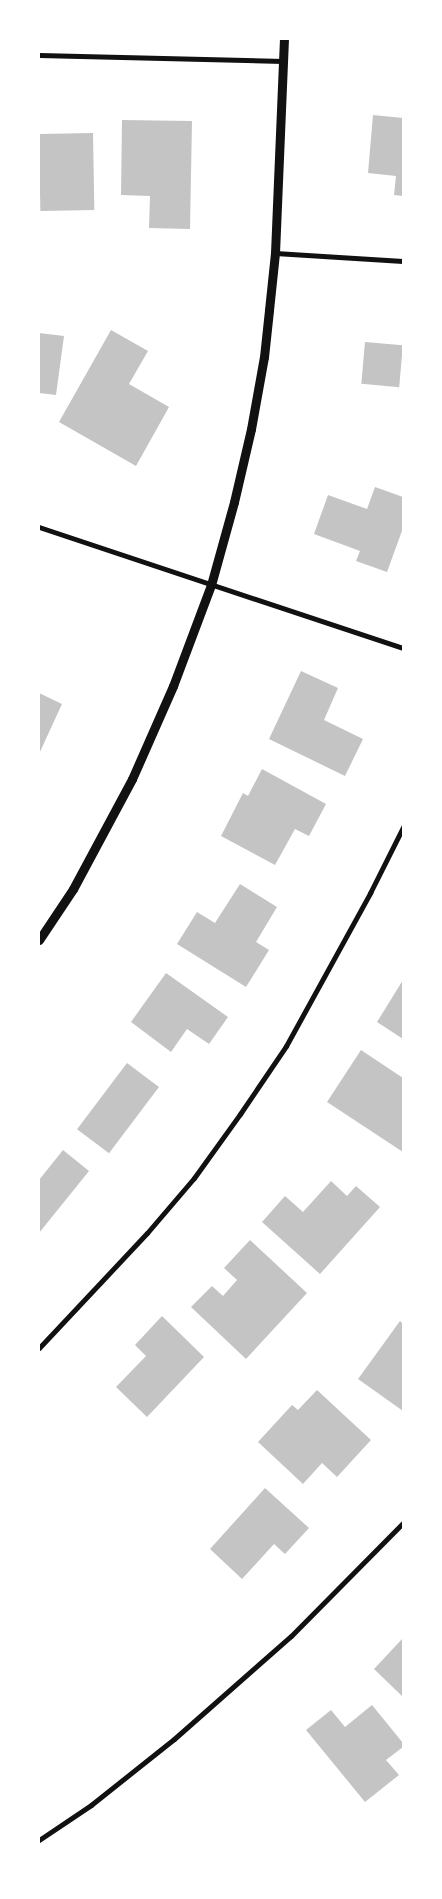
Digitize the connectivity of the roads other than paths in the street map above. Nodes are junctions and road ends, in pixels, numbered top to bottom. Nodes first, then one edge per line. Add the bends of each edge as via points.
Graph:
1 (284, 39) edge
2 (39, 55) edge
3 (283, 61) junction
4 (275, 253) junction
5 (403, 261) edge
6 (39, 527) edge
7 (211, 585) junction
8 (403, 648) edge
9 (403, 827) edge
10 (39, 940) edge
11 (39, 1348) edge
12 (403, 1523) edge
13 (39, 1840) edge

1 - 3 street
2 - 3 street
3 - 4 street
4 - 5 street
4 - 7 street via 264,357 251,429
6 - 7 street
7 - 8 street
7 - 10 street via 173,686 132,779 73,889
9 - 11 street via 327,975 286,1046 240,1114 194,1178 153,1226
12 - 13 street via 291,1636 174,1739 91,1805

